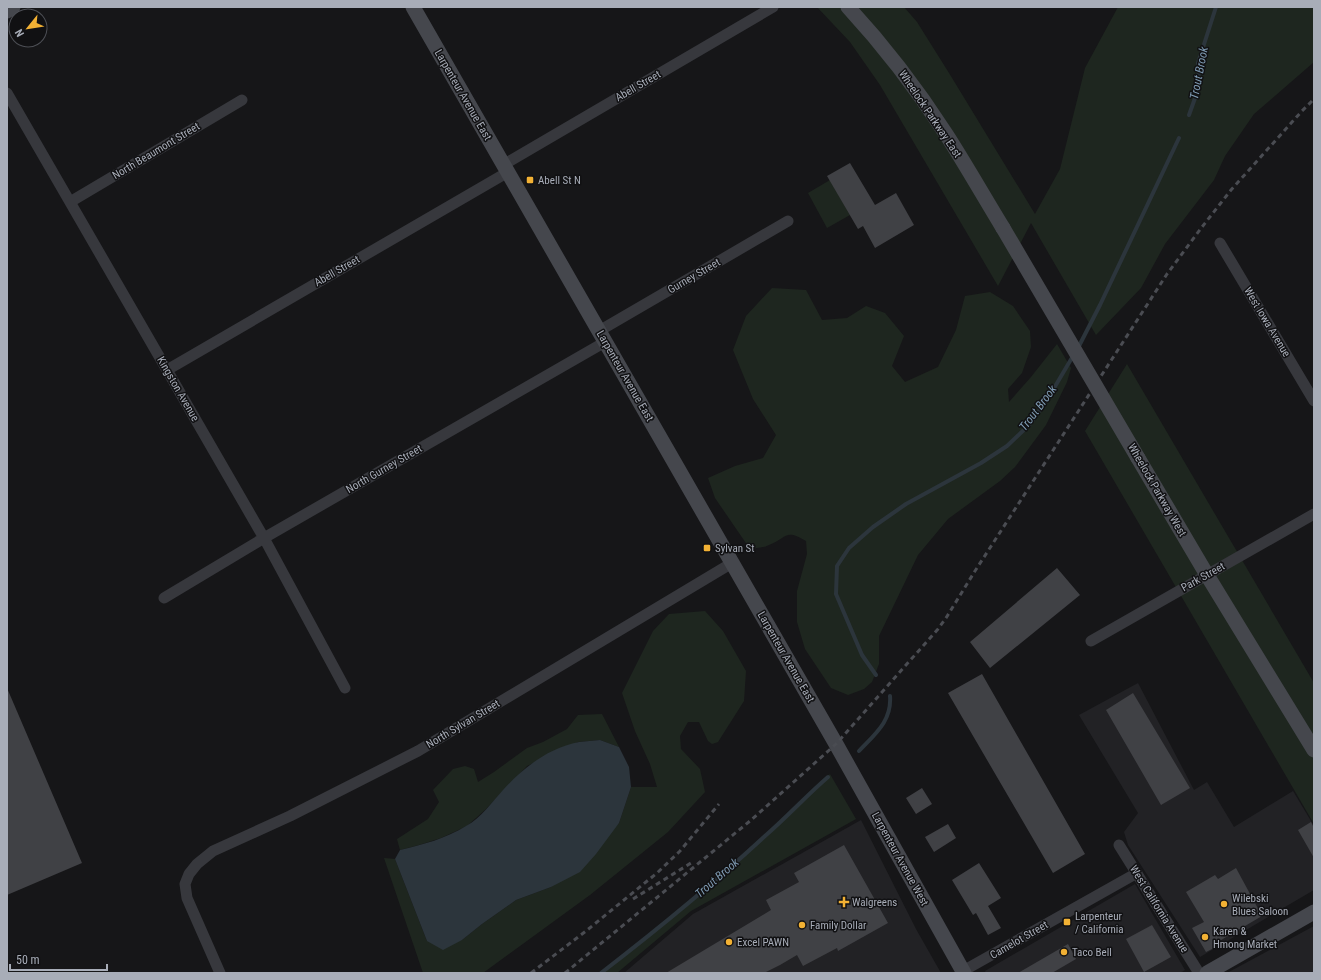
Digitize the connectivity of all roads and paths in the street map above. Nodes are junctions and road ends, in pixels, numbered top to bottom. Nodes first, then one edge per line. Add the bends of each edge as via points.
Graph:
1 (13, 7) edge
2 (413, 7) edge
3 (773, 7) edge
4 (848, 7) edge
5 (7, 11) edge
6 (7, 93) edge
7 (242, 100) dead end
8 (505, 169) junction
9 (70, 202) junction
10 (788, 221) dead end
11 (1003, 228) joint
12 (1220, 243) dead end
13 (602, 336) junction
14 (167, 370) junction
15 (1314, 401) edge
16 (1314, 514) edge
17 (264, 538) junction
18 (732, 563) junction
19 (1207, 575) junction
20 (164, 598) dead end
21 (1092, 641) dead end
22 (345, 688) dead end
23 (836, 744) joint
24 (1314, 750) edge
25 (1120, 845) dead end
26 (1137, 873) junction
27 (1314, 912) edge
28 (964, 972) edge
29 (220, 973) edge
30 (1199, 973) edge
31 (1207, 973) edge

1 - 5 main road
2 - 8 main road, Larpenteur Avenue East
3 - 8 street, Abell Street
4 - 11 main road, Wheelock Parkway East via 920,96
6 - 9 street, Kingston Avenue
7 - 9 street, North Beaumont Street
8 - 13 main road, Larpenteur Avenue East
8 - 14 street, Abell Street
9 - 14 street, Kingston Avenue
10 - 13 street, Gurney Street
11 - 19 main road, Wheelock Parkway West, bridge
12 - 15 street, West Iowa Avenue
13 - 17 street, North Gurney Street
13 - 18 main road, Larpenteur Avenue East
14 - 17 street, Kingston Avenue
16 - 19 street, Park Street
17 - 20 street, North Gurney Street
17 - 22 street, Kingston Avenue
18 - 23 main road, Larpenteur Avenue East
18 - 29 street, North Sylvan Street via 418,751 290,816 213,851 197,864 185,884 187,898
19 - 21 street, Park Street
19 - 24 main road, Wheelock Parkway West
23 - 28 main road, Larpenteur Avenue West
25 - 26 street, West California Avenue
26 - 28 street, Camelot Street
26 - 30 street, West California Avenue
27 - 31 main road

